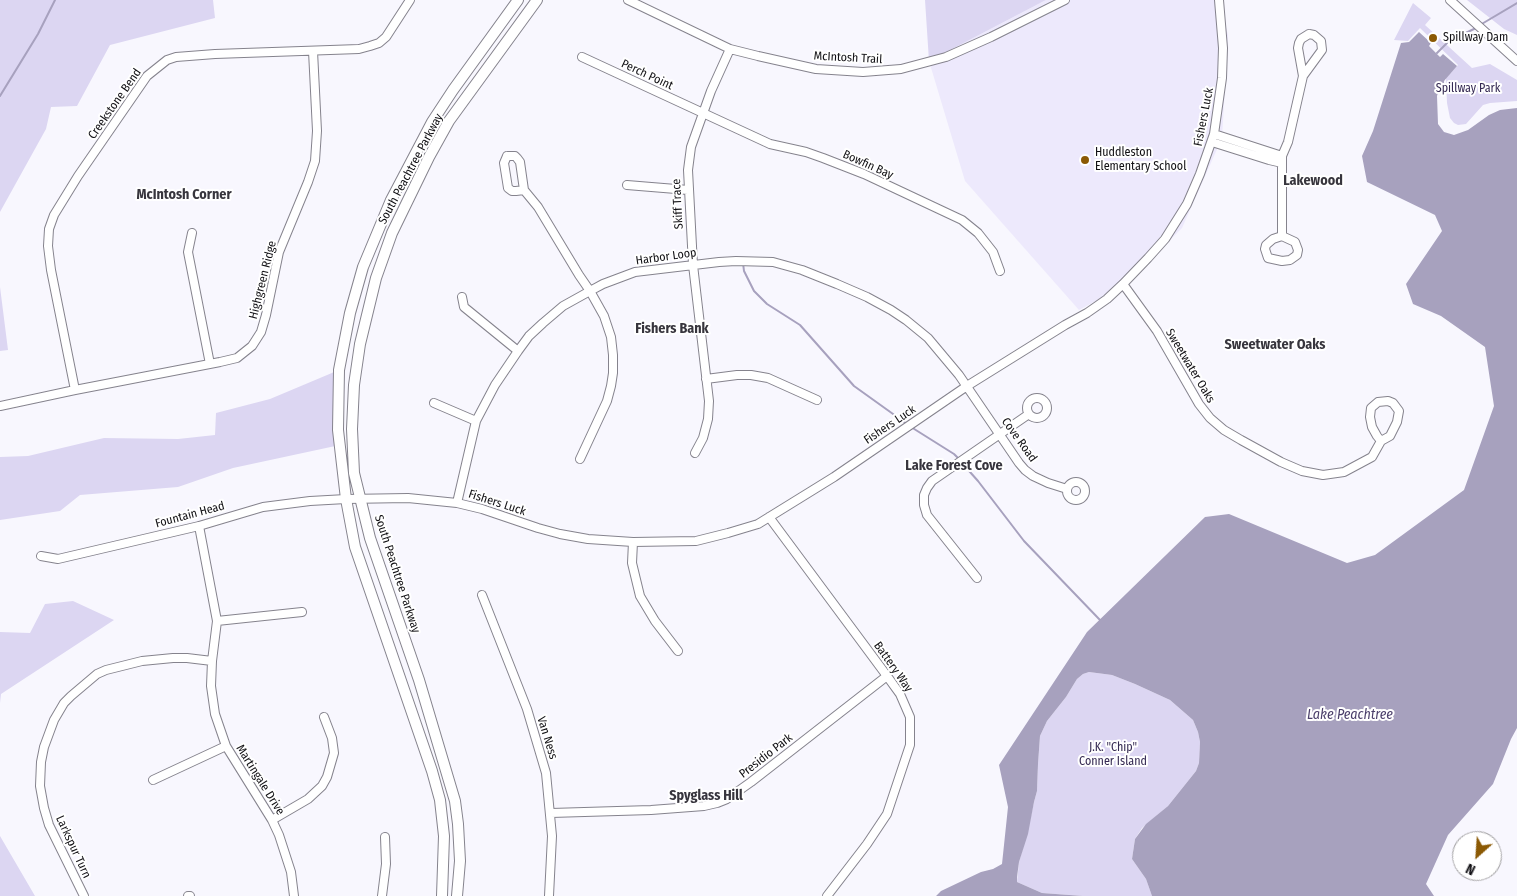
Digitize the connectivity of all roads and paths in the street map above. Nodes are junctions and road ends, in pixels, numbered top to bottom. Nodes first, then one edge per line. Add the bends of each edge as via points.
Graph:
1 (410, 0) edge
2 (518, 0) edge
3 (536, 0) edge
4 (628, 0) edge
5 (1065, 0) edge
6 (1219, 0) edge
7 (1450, 0) edge
8 (730, 48) junction
9 (312, 52) junction
10 (582, 57) dead end
11 (1517, 61) edge
12 (1303, 76) junction
13 (703, 112) junction
14 (1214, 134) junction
15 (1212, 142) junction
16 (1282, 160) junction
17 (627, 185) dead end
18 (524, 190) dead end
19 (688, 190) junction
20 (192, 234) dead end
21 (1282, 236) dead end
22 (693, 265) junction
23 (1000, 271) dead end
24 (1123, 284) junction
25 (590, 291) junction
26 (462, 297) dead end
27 (518, 351) junction
28 (210, 364) junction
29 (706, 379) junction
30 (967, 386) junction
31 (75, 390) junction
32 (817, 400) dead end
33 (434, 403) dead end
34 (0, 406) edge
35 (1029, 414) dead end
36 (476, 422) junction
37 (1000, 435) junction
38 (1382, 441) junction
39 (695, 453) dead end
40 (580, 459) dead end
41 (1067, 489) dead end
42 (360, 498) junction
43 (346, 499) junction
44 (457, 503) junction
45 (769, 517) junction
46 (199, 526) junction
47 (633, 542) junction
48 (41, 556) dead end
49 (978, 578) dead end
50 (482, 595) dead end
51 (302, 612) dead end
52 (217, 621) junction
53 (678, 651) dead end
54 (212, 660) junction
55 (887, 676) junction
56 (324, 717) dead end
57 (226, 746) junction
58 (153, 780) dead end
59 (551, 813) junction
60 (272, 820) junction
61 (385, 837) dead end
62 (84, 896) edge
63 (294, 896) edge
64 (382, 896) edge
65 (442, 896) edge
66 (457, 896) edge
67 (549, 896) edge
68 (826, 896) edge

1 - 9 street, Creekstone Bend via 379,43 359,49
2 - 43 main road, South Peachtree Parkway via 432,122 391,200 363,267 339,370 338,430
3 - 42 main road, South Peachtree Parkway via 449,121 392,233 376,278 354,385 354,473
4 - 8 street, McIntosh Trail
5 - 8 street, McIntosh Trail via 946,57 901,69 864,72 816,69
6 - 14 street, Fishers Luck via 1222,78
7 - 11 street
8 - 13 street, Skiff Trace
9 - 28 street, Highgreen Ridge via 317,152 313,171 279,252 261,332 252,346 237,358
9 - 31 street, Creekstone Bend via 176,57 147,76 78,176 49,229 51,270
10 - 13 street, Perch Point
12 - 12 street via 1322,50 1322,41 1314,35 1305,36 1299,43
12 - 16 street
13 - 19 street, Skiff Trace via 691,147
13 - 23 street, Bowfin Bay via 770,144 806,152 843,166 962,220 993,252
14 - 15 street, Fishers Luck
14 - 16 street
15 - 16 street via 1269,160
15 - 24 street, Fishers Luck via 1174,225
16 - 21 street
17 - 19 street
18 - 25 street
19 - 22 street, Skiff Trace
20 - 28 street via 188,252
22 - 25 street, Harbor Loop via 635,272
22 - 29 street, Skiff Trace
22 - 30 street, Harbor Loop via 773,262 837,284 906,320 928,338
24 - 30 street, Fishers Luck via 1087,313
24 - 38 street, Sweetwater Oaks via 1157,331 1198,404 1224,430 1282,462 1302,471 1323,475 1344,472 1361,464 1372,457
25 - 27 street, Harbor Loop via 564,306
25 - 40 street via 611,337 613,373 607,401
26 - 27 street via 464,307
27 - 36 street, Harbor Loop
28 - 31 street, Highgreen Ridge
29 - 32 street via 737,375 768,378
29 - 39 street, Skiff Trace via 708,418
30 - 37 street, Cove Road
30 - 45 street, Fishers Luck via 834,477
31 - 34 street, Highgreen Ridge
33 - 36 street
35 - 37 street
36 - 44 street, Harbor Loop
37 - 41 street, Cove Road via 1025,470
37 - 49 street via 932,481 924,494 927,516
38 - 38 street, Sweetwater Oaks via 1390,436 1399,411 1388,401 1378,402 1371,408 1372,426
42 - 43 street, Fishers Luck
42 - 44 street, Fishers Luck
42 - 66 main road, South Peachtree Parkway via 370,538 420,680 456,801 460,861
43 - 46 street, Fountain Head via 263,507
43 - 65 main road, South Peachtree Parkway via 355,547 440,800 444,836
44 - 47 street, Fishers Luck via 560,534 588,540
45 - 47 street, Fishers Luck via 728,534 696,541
45 - 55 street, Battery Way
46 - 48 street, Fountain Head via 58,559
46 - 52 street, Martingale Drive
47 - 53 street via 632,563 640,596
50 - 59 street, Van Ness via 527,709 546,773
51 - 52 street
52 - 54 street, Martingale Drive
54 - 57 street, Martingale Drive via 215,714
54 - 62 street, Larkspur Turn via 173,658 142,661 106,670 71,696 54,720 44,747 40,786 52,832
55 - 59 street, Presidio Park via 727,799 704,806
55 - 68 street, Battery Way via 910,717 910,745 887,814
56 - 60 street via 334,753 327,778 308,799
57 - 58 street
57 - 60 street, Martingale Drive
59 - 67 street, Van Ness
60 - 63 street, Martingale Drive via 286,853
61 - 64 street

